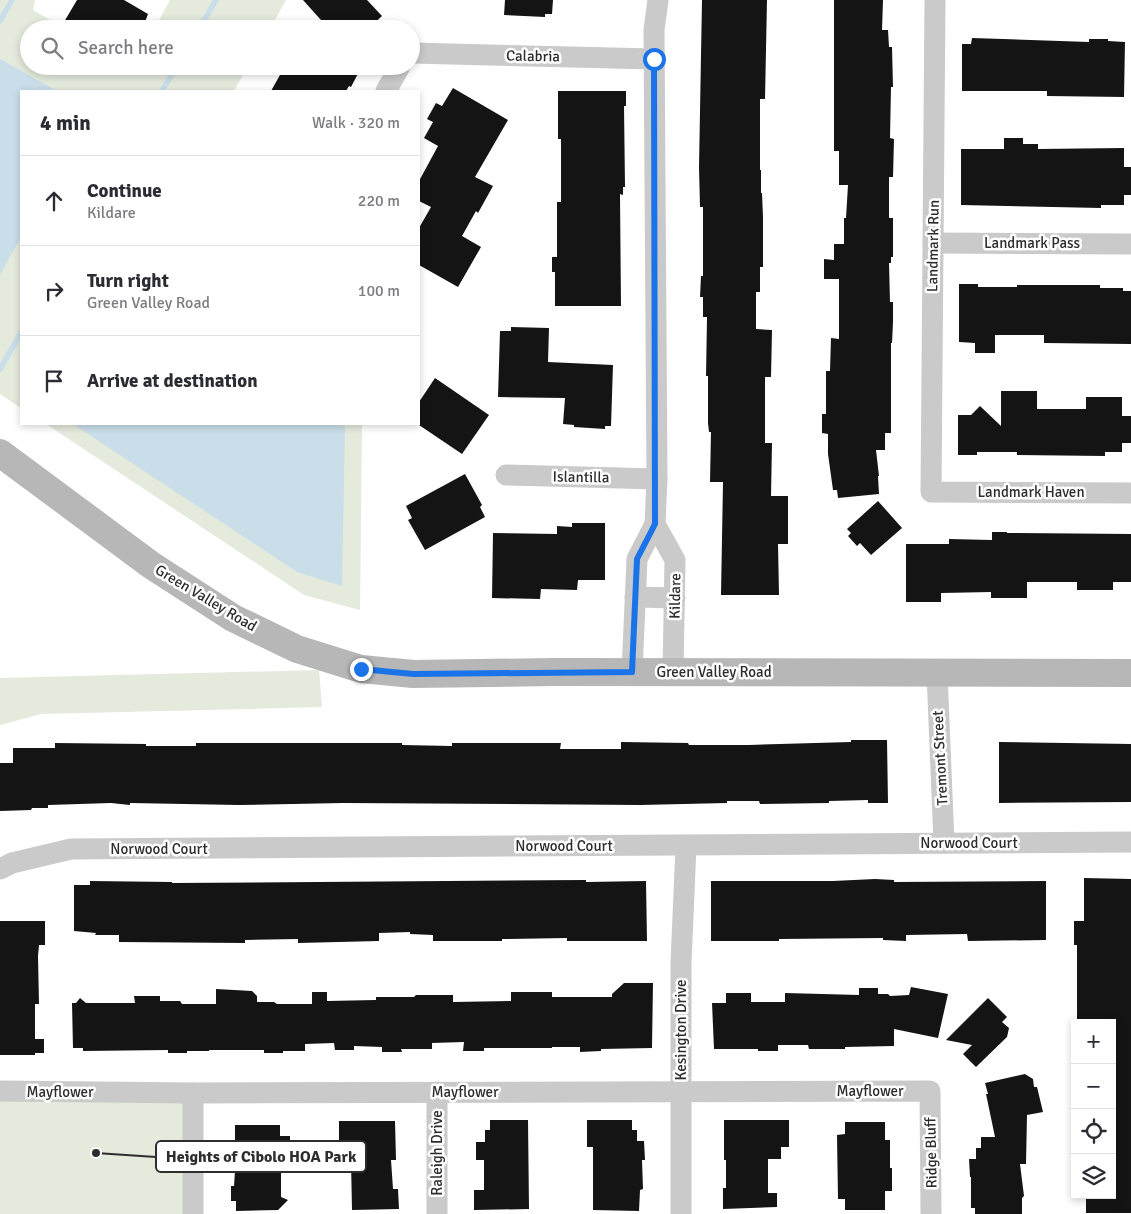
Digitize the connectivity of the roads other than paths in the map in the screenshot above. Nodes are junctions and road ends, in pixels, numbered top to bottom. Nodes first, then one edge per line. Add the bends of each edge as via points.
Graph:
1 (658, 0) edge
2 (935, 0) edge
3 (420, 53) edge
4 (654, 59) junction
5 (395, 75) edge
6 (387, 90) edge
7 (933, 243) junction
8 (1131, 244) edge
9 (0, 453) edge
10 (506, 475) dead end
11 (656, 479) junction
12 (931, 492) joint
13 (1131, 492) edge
14 (655, 524) junction
15 (635, 598) junction
16 (676, 598) junction
17 (632, 672) junction
18 (673, 672) junction
19 (937, 672) junction
20 (1131, 674) edge
21 (1131, 842) edge
22 (944, 843) junction
23 (686, 846) junction
24 (0, 869) edge
25 (0, 1091) edge
26 (930, 1091) joint
27 (437, 1092) junction
28 (681, 1092) junction
29 (193, 1093) junction
30 (192, 1214) edge
31 (437, 1214) edge
32 (681, 1214) edge
33 (931, 1214) edge

1 - 4 street
2 - 7 street, Landmark Run
3 - 4 street, Calabria
4 - 11 street
5 - 6 street
7 - 8 street, Landmark Pass
7 - 12 street, Landmark Run
9 - 17 street, Green Valley Road via 160,570 234,618 297,649 361,669 413,674
10 - 11 street, Islantilla
11 - 14 street
12 - 13 street, Landmark Haven
14 - 15 street via 637,559
14 - 16 street, Kildare via 675,560
15 - 16 street
15 - 17 street
16 - 18 street, Kildare
17 - 18 street, Green Valley Road
18 - 19 street, Green Valley Road
19 - 20 street, Green Valley Road
19 - 22 street, Tremont Street
21 - 22 street, Norwood Court
22 - 23 street, Norwood Court
23 - 24 street, Norwood Court via 71,850 12,863
23 - 28 street, Kesington Drive via 681,963
25 - 29 street, Mayflower
26 - 28 street, Mayflower
26 - 33 street, Ridge Bluff
27 - 28 street, Mayflower
27 - 29 street, Mayflower
27 - 31 street, Raleigh Drive
28 - 32 street, Kesington Drive
29 - 30 street

